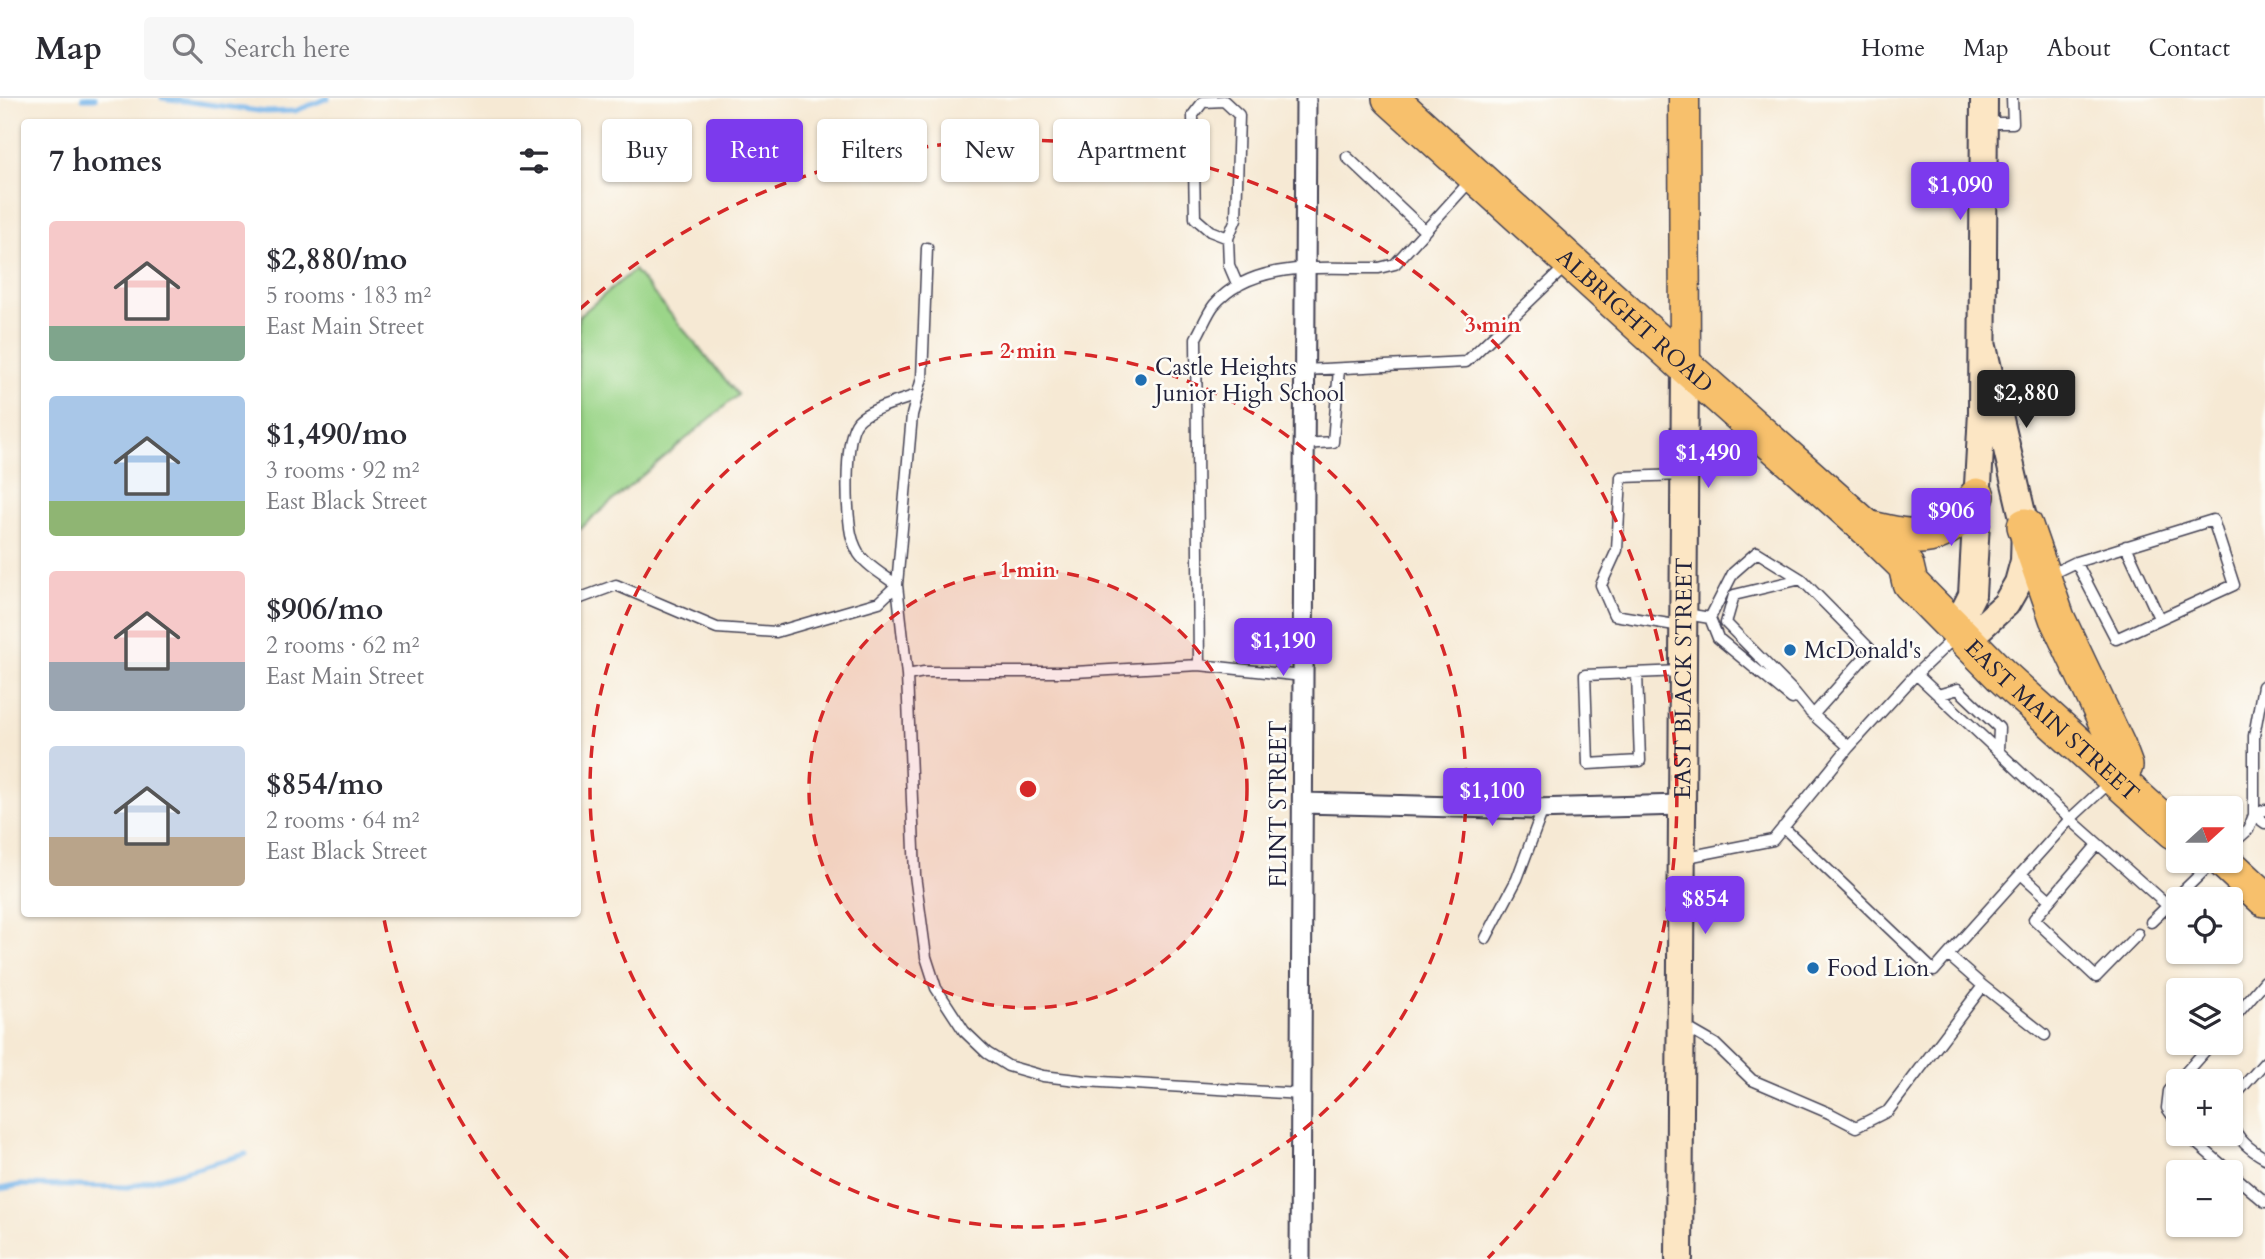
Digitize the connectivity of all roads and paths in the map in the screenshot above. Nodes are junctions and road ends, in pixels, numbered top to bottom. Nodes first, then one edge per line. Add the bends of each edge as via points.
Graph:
1 (1306, 98) edge
2 (1684, 98) edge
3 (2012, 98) edge
4 (1404, 106) edge
5 (1984, 111) edge
6 (1347, 157) dead end
7 (1476, 176) junction
8 (1425, 231) junction
9 (1228, 237) junction
10 (927, 248) dead end
11 (1570, 262) junction
12 (1305, 269) junction
13 (1238, 286) junction
14 (1983, 347) junction
15 (1685, 366) junction
16 (1339, 369) junction
17 (1304, 370) junction
18 (917, 395) junction
19 (1304, 444) junction
20 (1684, 475) junction
21 (1977, 496) junction
22 (2025, 526) junction
23 (1867, 528) junction
24 (2126, 546) junction
25 (2076, 562) junction
26 (2043, 578) junction
27 (1801, 579) junction
28 (897, 585) junction
29 (581, 598) edge
30 (1710, 618) junction
31 (2159, 618) junction
32 (1683, 620) junction
33 (1969, 623) junction
34 (1199, 665) junction
35 (1683, 671) junction
36 (1637, 673) junction
37 (1916, 674) junction
38 (907, 675) junction
39 (1303, 676) junction
40 (2265, 685) edge
41 (1938, 695) junction
42 (1813, 715) junction
43 (1849, 747) junction
44 (1998, 751) junction
45 (2119, 772) junction
46 (1303, 803) junction
47 (1682, 805) junction
48 (2166, 807) edge
49 (1544, 808) junction
50 (2265, 810) edge
51 (2254, 815) junction
52 (2070, 819) junction
53 (2166, 822) edge
54 (2265, 823) edge
55 (1783, 827) junction
56 (2244, 834) edge
57 (2098, 844) junction
58 (1681, 858) junction
59 (2202, 873) edge
60 (2237, 873) edge
61 (2021, 874) junction
62 (2189, 887) edge
63 (2265, 899) edge
64 (2050, 900) junction
65 (2166, 904) edge
66 (2166, 910) edge
67 (2151, 922) dead end
68 (2138, 934) dead end
69 (1486, 938) dead end
70 (1948, 955) junction
71 (2265, 981) edge
72 (1983, 986) junction
73 (2243, 1007) edge
74 (1681, 1024) junction
75 (2045, 1035) dead end
76 (2201, 1055) edge
77 (2265, 1062) edge
78 (2189, 1069) edge
79 (2243, 1087) edge
80 (1301, 1094) junction
81 (2243, 1143) edge
82 (2200, 1146) edge
83 (2265, 1158) edge
84 (2216, 1160) edge
85 (2243, 1183) edge
86 (2265, 1202) edge
87 (1300, 1259) edge
88 (1679, 1259) edge

1 - 12 street, FLINT STREET
2 - 15 main road, EAST BLACK STREET
3 - 5 lane via 2013,123
4 - 7 highway, ALBRIGHT ROAD
5 - 14 street, EAST MAIN STREET
6 - 8 lane
7 - 8 lane
7 - 11 highway, ALBRIGHT ROAD
8 - 12 lane via 1395,264
9 - 9 lane via 1237,219 1239,115 1224,101 1203,102 1193,115 1195,218
9 - 13 lane via 1229,265
10 - 18 lane via 922,378
11 - 15 highway, ALBRIGHT ROAD
11 - 16 lane via 1466,362
12 - 13 lane via 1272,272
12 - 17 street, FLINT STREET
13 - 34 lane via 1214,305 1196,338
14 - 21 street, EAST MAIN STREET
14 - 22 street, EAST MAIN STREET
15 - 20 street, EAST BLACK STREET
15 - 23 highway, ALBRIGHT ROAD
16 - 17 lane
16 - 19 lane via 1333,442
17 - 19 street, FLINT STREET
18 - 28 lane
18 - 28 lane via 866,414 856,423 849,444 851,534 856,549
19 - 39 street, FLINT STREET
20 - 32 street, EAST BLACK STREET
20 - 32 lane via 1621,477 1617,550 1601,585 1614,615
21 - 23 highway via 1962,517 1935,534 1904,537
21 - 33 street, EAST MAIN STREET
22 - 26 highway
22 - 33 street, EAST MAIN STREET via 2024,561 2006,604
23 - 33 highway, ALBRIGHT ROAD via 1906,566 1910,583
24 - 25 lane
24 - 31 lane
24 - 31 lane via 2213,520 2234,585
25 - 26 lane
25 - 31 lane via 2116,639
26 - 45 highway via 2118,747
27 - 30 lane via 1757,552 1733,573
27 - 42 lane via 1871,650
27 - 42 lane via 1734,595 1726,624
28 - 29 lane via 879,602 776,632 717,628 616,585
28 - 38 lane
30 - 32 lane
30 - 42 lane via 1718,638
32 - 35 street, EAST BLACK STREET
33 - 37 lane
33 - 45 highway, EAST MAIN STREET via 2001,675 2051,706
34 - 38 lane
34 - 39 lane
35 - 36 lane
35 - 47 street, EAST BLACK STREET
36 - 36 lane via 1585,675 1588,764 1640,761
37 - 41 lane
37 - 43 lane
38 - 80 lane via 915,875 926,957 936,988 964,1031 1008,1066 1043,1076
39 - 46 street, FLINT STREET
40 - 51 lane via 2254,736
41 - 44 lane
41 - 44 lane via 1958,689 1999,728
42 - 43 lane
43 - 55 lane
44 - 52 lane
45 - 48 highway, EAST MAIN STREET
45 - 52 lane
45 - 53 highway, EAST MAIN STREET
46 - 49 street
46 - 80 street, FLINT STREET
47 - 49 street
47 - 58 street, EAST BLACK STREET
49 - 69 lane via 1517,879
50 - 51 lane
51 - 54 lane
51 - 56 lane
52 - 57 lane
52 - 61 lane
55 - 58 lane via 1773,840
55 - 70 lane via 1934,971
57 - 64 lane
57 - 65 lane
58 - 74 street, EAST BLACK STREET
59 - 62 lane
60 - 63 highway
61 - 64 lane
61 - 70 lane
64 - 68 lane via 2034,919 2096,978
66 - 67 lane
70 - 72 lane
71 - 73 lane
72 - 74 lane via 1888,1111 1856,1128 1752,1080 1715,1044
72 - 75 lane
74 - 88 street, EAST BLACK STREET
76 - 78 lane
77 - 79 lane
80 - 87 street, FLINT STREET
81 - 83 lane
82 - 84 lane
85 - 86 lane

